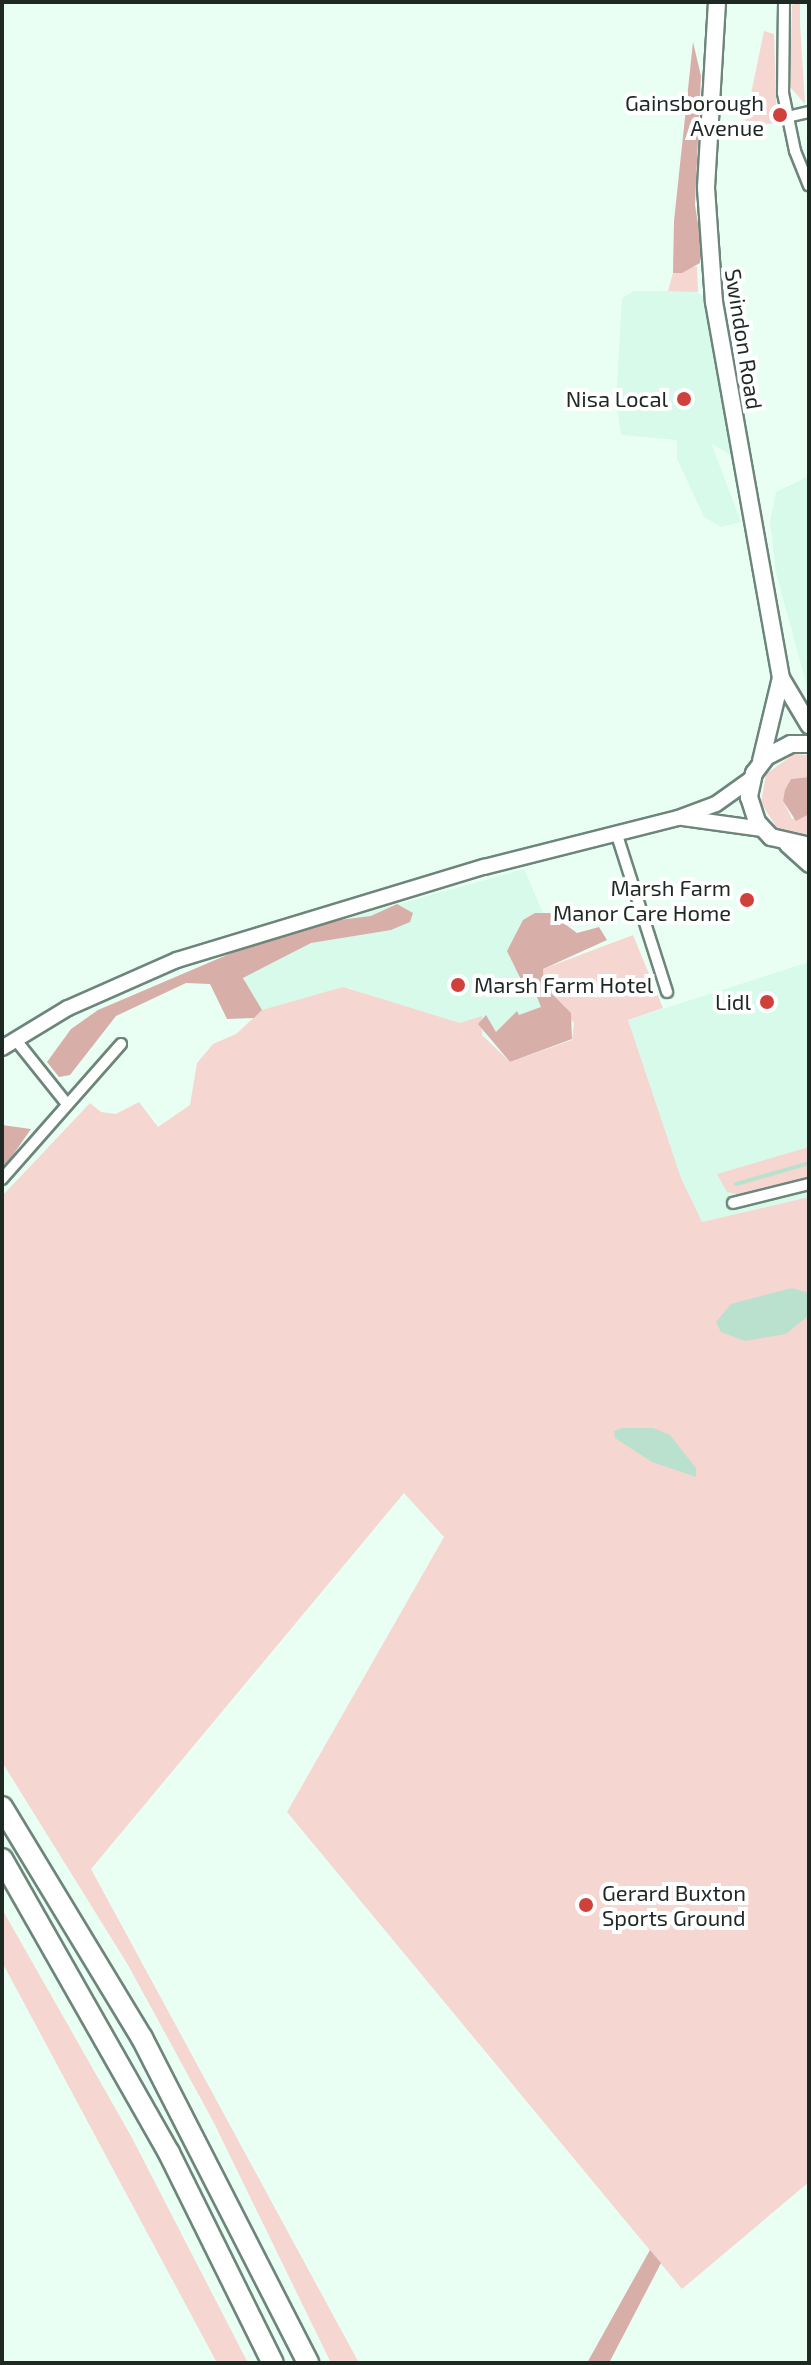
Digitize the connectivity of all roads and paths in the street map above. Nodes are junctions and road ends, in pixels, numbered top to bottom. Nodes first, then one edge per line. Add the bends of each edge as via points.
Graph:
1 (717, 2) edge
2 (784, 2) edge
3 (809, 112) edge
4 (787, 117) junction
5 (809, 185) edge
6 (781, 678) junction
7 (809, 725) edge
8 (809, 744) edge
9 (761, 762) junction
10 (751, 779) junction
11 (678, 818) junction
12 (762, 829) junction
13 (616, 832) junction
14 (787, 845) junction
15 (809, 846) edge
16 (809, 865) edge
17 (667, 992) dead end
18 (15, 1039) junction
19 (121, 1044) dead end
20 (2, 1048) edge
21 (67, 1104) junction
22 (2, 1179) edge
23 (809, 1184) edge
24 (733, 1203) dead end
25 (2, 1807) edge
26 (2, 1859) edge
27 (273, 2363) edge
28 (308, 2363) edge

1 - 6 main road, Swindon Road via 706,188 711,276
2 - 4 street via 781,72
3 - 4 street
4 - 5 street
6 - 7 main road, Swindon Road
6 - 9 main road, Swindon Road
8 - 9 main road via 782,747
9 - 10 main road, Swindon Road
10 - 11 street via 716,804
10 - 12 main road via 750,805
11 - 12 street
11 - 13 street
12 - 14 main road
13 - 17 street
13 - 18 street via 177,960 68,1008
14 - 15 main road
14 - 16 street
18 - 20 street
18 - 21 street
19 - 21 street
21 - 22 street
23 - 24 street
25 - 28 highway via 142,2038
26 - 27 highway via 169,2153

